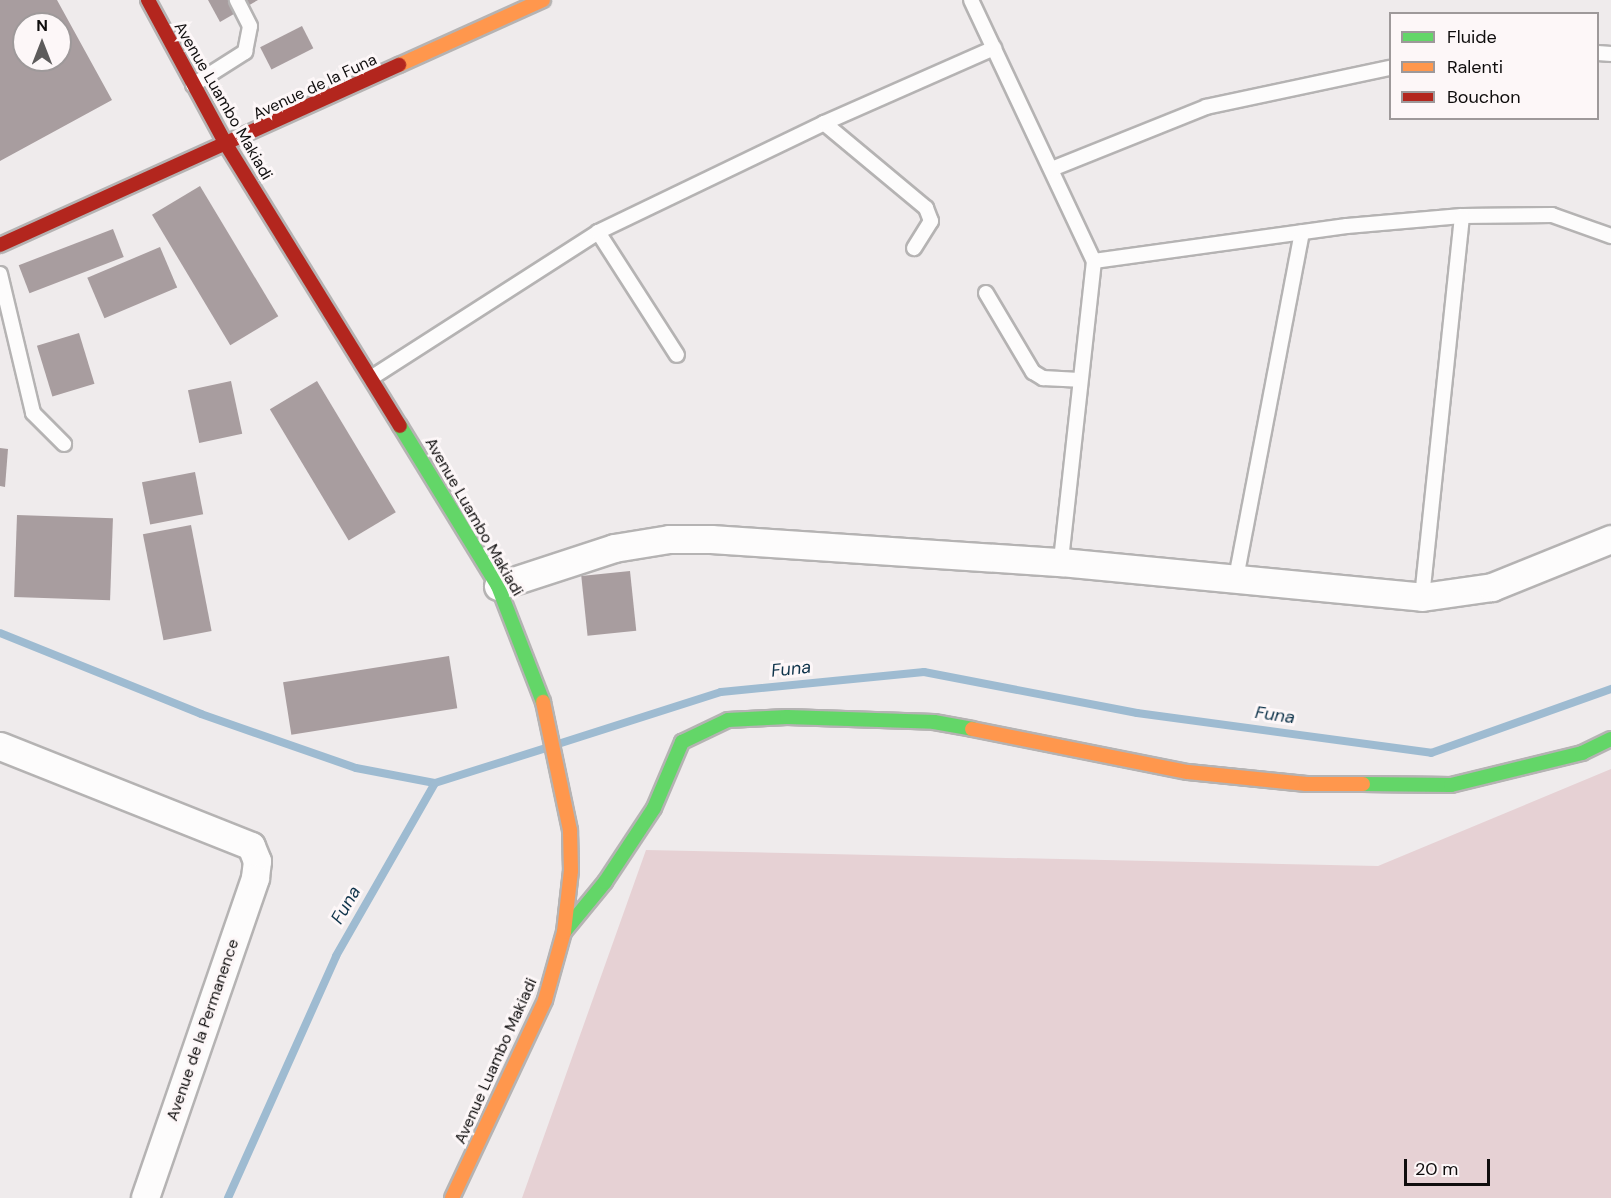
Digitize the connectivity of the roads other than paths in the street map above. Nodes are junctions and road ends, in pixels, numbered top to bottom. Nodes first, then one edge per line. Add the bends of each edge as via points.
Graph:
1 (147, 0) edge
2 (237, 0) edge
3 (543, 0) edge
4 (971, 0) edge
5 (994, 48) junction
6 (1389, 68) edge
7 (194, 85) junction
8 (824, 123) junction
9 (226, 146) junction
10 (1052, 169) junction
11 (1462, 216) junction
12 (598, 232) junction
13 (1302, 232) junction
14 (1611, 236) edge
15 (0, 245) edge
16 (914, 248) dead end
17 (1094, 261) junction
18 (0, 274) edge
19 (986, 293) dead end
20 (677, 356) dead end
21 (371, 378) junction
22 (1079, 380) junction
23 (64, 444) dead end
24 (1611, 539) edge
25 (1061, 562) junction
26 (1236, 578) junction
27 (498, 586) junction
28 (1422, 597) junction
29 (1611, 739) edge
30 (0, 746) edge
31 (564, 932) junction
32 (145, 1198) edge
33 (452, 1198) edge

1 - 7 main road, Avenue Luambo Makiadi
2 - 7 lane via 250,26 244,52
3 - 9 main road, Avenue de la Funa
4 - 5 lane
5 - 8 lane
5 - 10 lane
6 - 10 lane via 1206,107
7 - 9 main road, Avenue Luambo Makiadi
8 - 12 lane
8 - 16 lane via 926,208 931,221
9 - 15 main road, Avenue de la Funa
9 - 21 main road, Avenue Luambo Makiadi
10 - 17 lane
11 - 13 lane
11 - 14 lane via 1552,215
11 - 28 lane
12 - 20 lane
12 - 21 lane
13 - 17 lane
13 - 26 lane
17 - 22 lane
18 - 23 lane via 33,413
19 - 22 lane via 1034,372 1043,378
21 - 27 main road, Avenue Luambo Makiadi
22 - 25 lane
24 - 28 street via 1492,587
25 - 26 street
25 - 27 street via 875,546 669,539 614,548
26 - 28 street
27 - 31 main road, Avenue Luambo Makiadi via 518,629 546,711 566,811 571,871
29 - 31 main road via 1581,753 1451,785 1306,784 1188,772 934,722 787,717 728,720 682,742 654,808 604,882
30 - 32 street, Avenue de la Permanence via 251,846 257,861 255,878
31 - 33 main road, Avenue Luambo Makiadi via 544,1000

